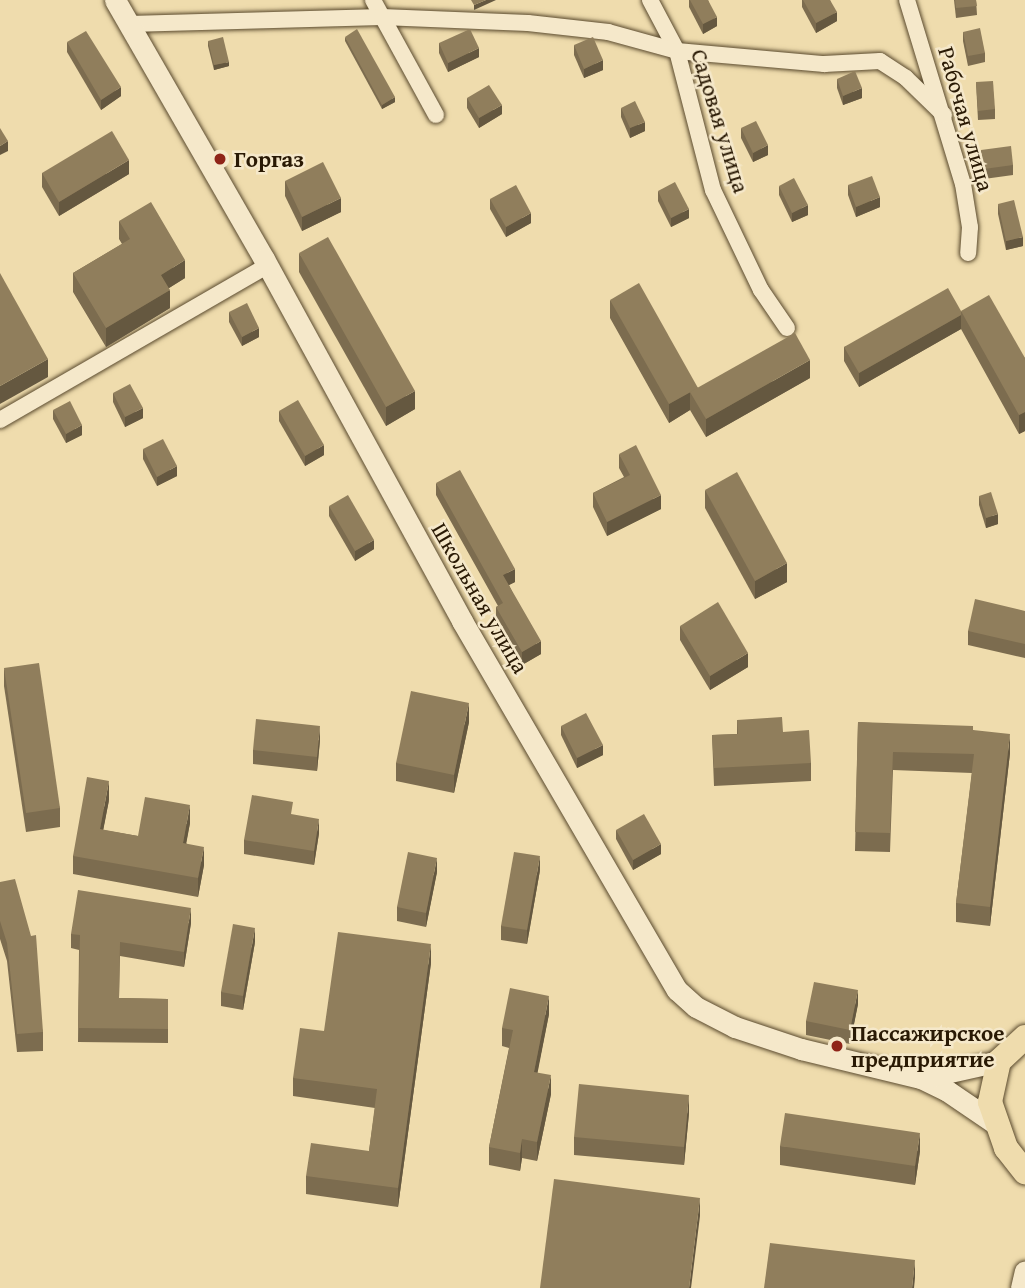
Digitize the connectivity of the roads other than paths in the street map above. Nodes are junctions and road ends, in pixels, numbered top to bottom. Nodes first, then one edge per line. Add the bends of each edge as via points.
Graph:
1 (115, 0) edge
2 (373, 0) edge
3 (650, 0) edge
4 (907, 0) edge
5 (382, 17) junction
6 (129, 24) junction
7 (677, 51) junction
8 (436, 115) dead end
9 (944, 116) junction
10 (968, 253) dead end
11 (267, 266) junction
12 (787, 328) dead end
13 (0, 420) edge
14 (1025, 1037) edge
15 (999, 1061) junction
16 (921, 1078) junction
17 (996, 1124) junction
18 (1024, 1174) edge
19 (1025, 1271) edge
20 (1021, 1288) edge

1 - 6 main road, Школьная улица
2 - 5 street
3 - 7 street, Садовая улица
4 - 9 street, Рабочая улица
5 - 6 street
5 - 7 street via 528,23 608,32
5 - 8 street
6 - 11 main road, Школьная улица
7 - 9 street via 824,64 880,61 906,78
7 - 12 street, Садовая улица via 713,190 761,290
9 - 10 street, Рабочая улица via 963,184 970,227
11 - 13 street
11 - 16 main road, Школьная улица via 462,621 677,990 696,1007 735,1027 801,1049
14 - 15 main road
15 - 16 main road
15 - 17 main road via 990,1102
16 - 17 main road
17 - 18 main road
19 - 20 main road

